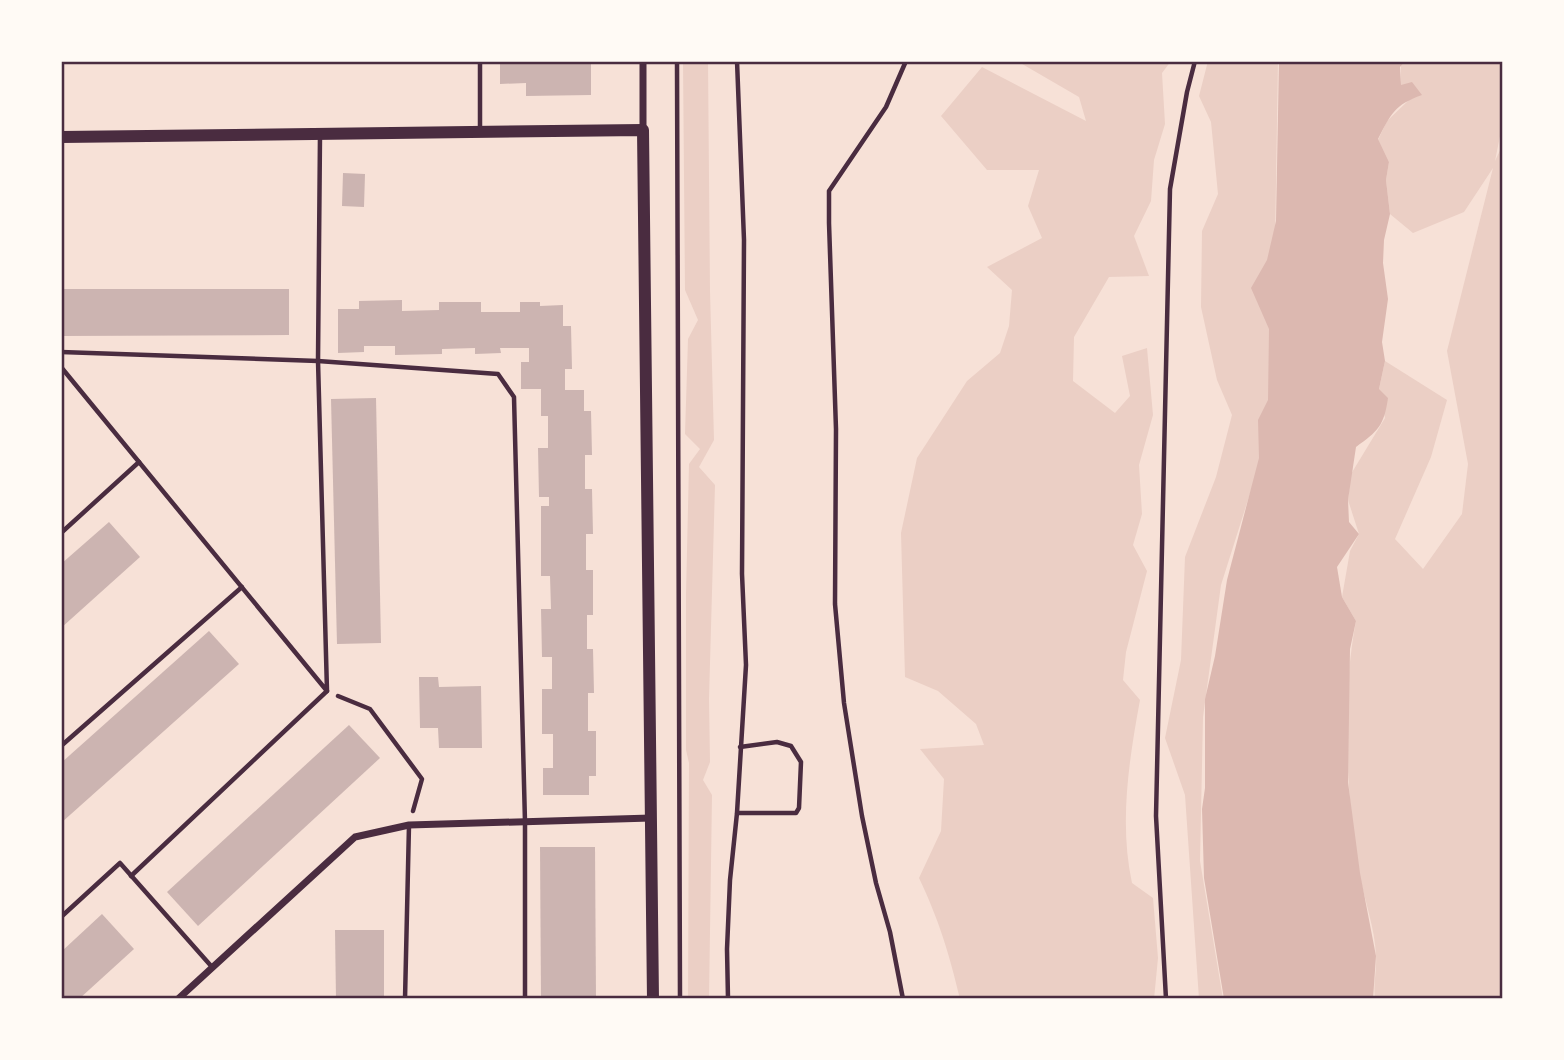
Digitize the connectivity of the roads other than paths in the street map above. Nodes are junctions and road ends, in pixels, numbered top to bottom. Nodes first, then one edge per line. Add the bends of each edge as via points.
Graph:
1 (480, 61) edge
2 (643, 61) edge
3 (643, 130) junction
4 (480, 132) junction
5 (320, 133) junction
6 (61, 137) edge
7 (61, 352) edge
8 (318, 361) junction
9 (61, 367) edge
10 (139, 463) junction
11 (61, 533) edge
12 (242, 587) junction
13 (327, 691) junction
14 (61, 746) edge
15 (652, 818) junction
16 (525, 822) junction
17 (409, 825) junction
18 (131, 876) junction
19 (61, 917) edge
20 (212, 967) junction
21 (178, 999) edge
22 (405, 999) edge
23 (525, 999) edge
24 (653, 999) edge

1 - 4 lane
2 - 3 street
3 - 4 street
3 - 15 street
4 - 5 street
5 - 6 street
5 - 8 lane
7 - 8 lane
8 - 13 lane
8 - 16 lane via 498,374 514,397
9 - 10 lane
10 - 11 lane
10 - 12 lane
12 - 13 lane
12 - 14 lane
13 - 18 lane
15 - 16 street
15 - 24 street
16 - 17 street
16 - 23 lane
17 - 20 street via 355,836
17 - 22 lane
18 - 19 lane via 120,863
18 - 20 lane
20 - 21 street

